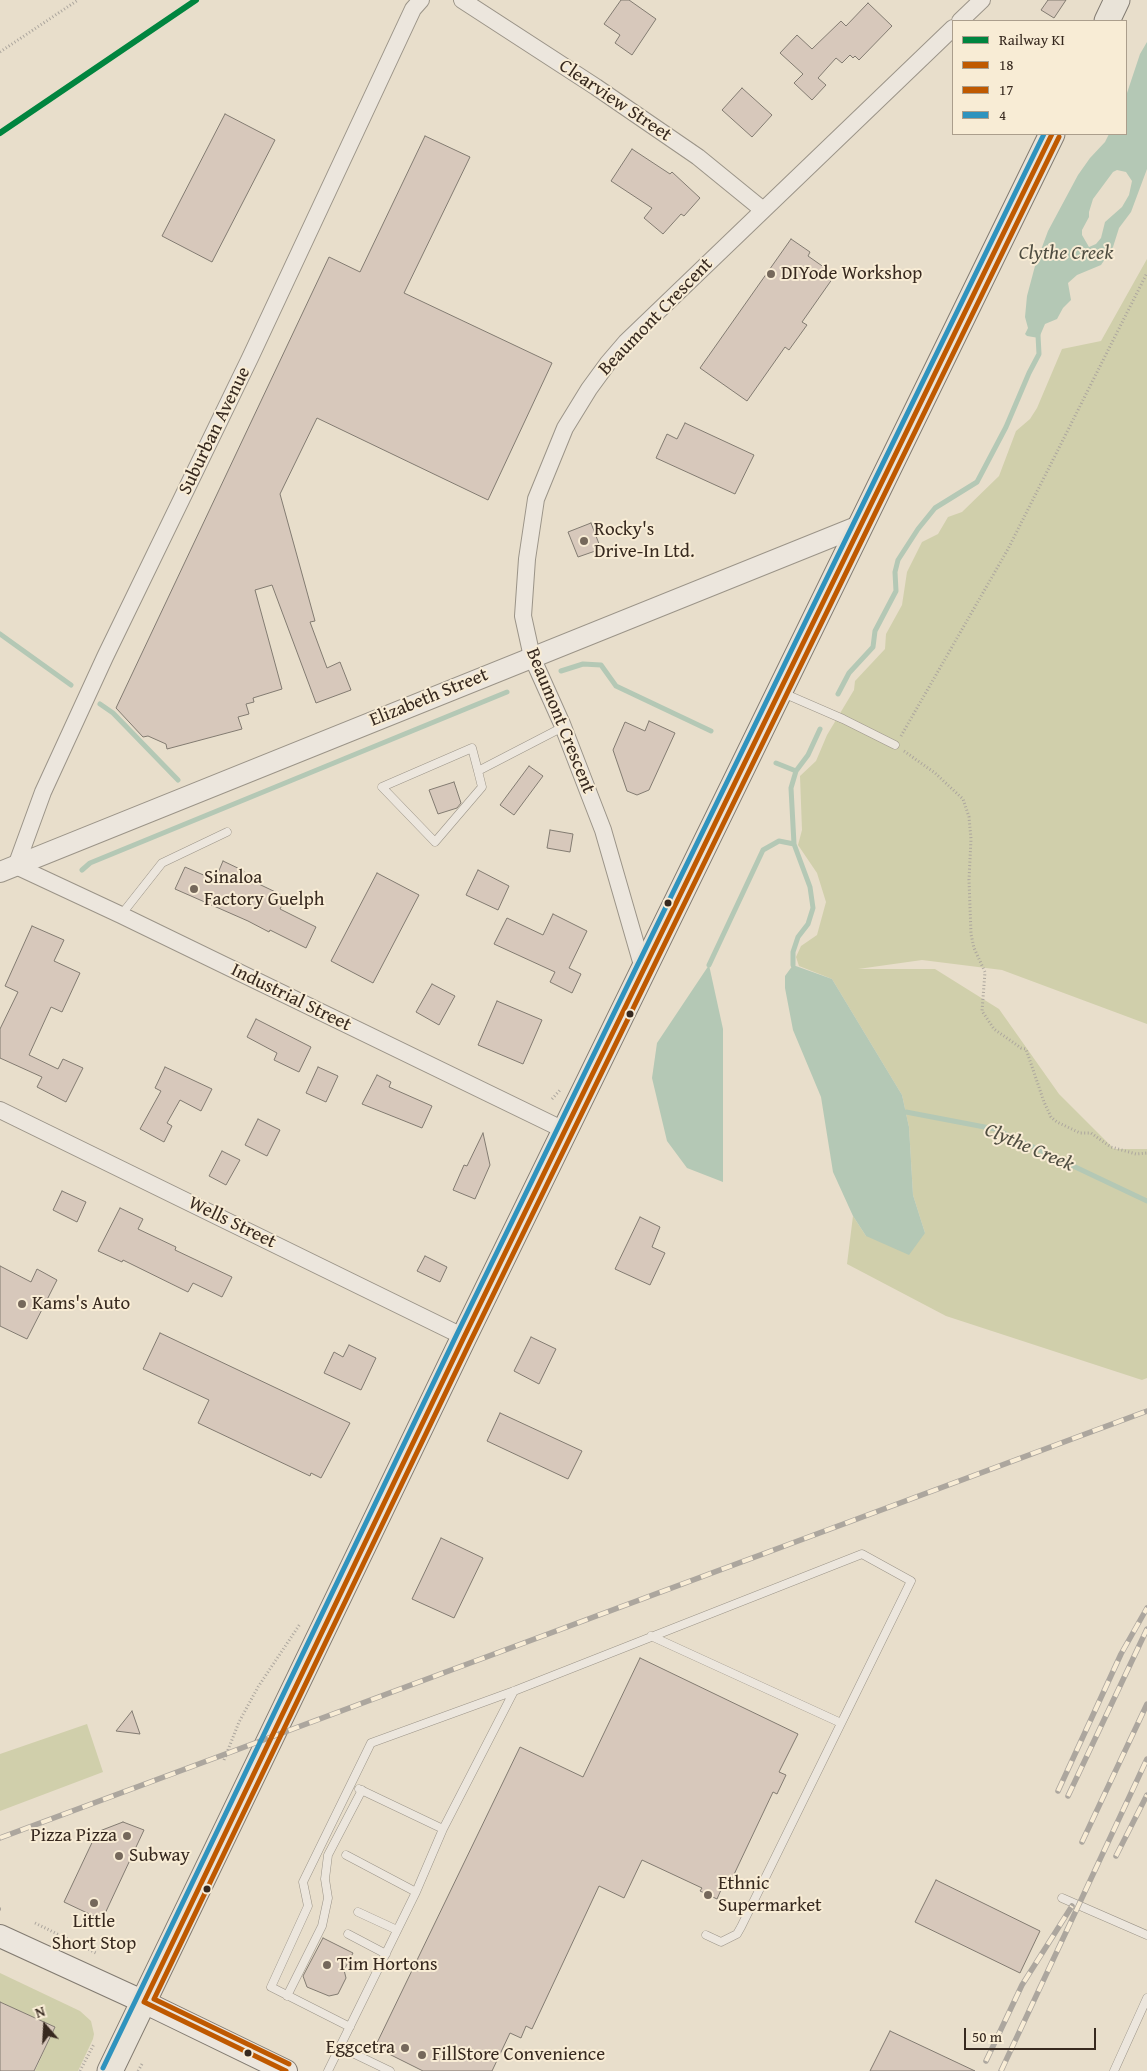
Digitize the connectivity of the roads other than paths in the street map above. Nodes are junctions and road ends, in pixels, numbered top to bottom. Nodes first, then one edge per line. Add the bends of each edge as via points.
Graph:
1 (421, 0) edge
2 (462, 0) edge
3 (982, 0) edge
4 (1117, 0) edge
5 (961, 20) edge
6 (1107, 20) edge
7 (952, 29) edge
8 (1052, 135) edge
9 (763, 210) junction
10 (859, 526) junction
11 (532, 657) junction
12 (779, 692) junction
13 (563, 727) junction
14 (895, 745) road end
15 (478, 771) junction
16 (227, 832) dead end
17 (8, 869) edge
18 (121, 915) junction
19 (644, 972) junction
20 (0, 1110) edge
21 (566, 1131) junction
22 (464, 1337) junction
23 (652, 1636) junction
24 (514, 1691) junction
25 (841, 1723) junction
26 (351, 1785) junction
27 (362, 1790) junction
28 (443, 1830) junction
29 (346, 1855) dead end
30 (416, 1892) junction
31 (1062, 1898) dead end
32 (358, 1912) dead end
33 (397, 1930) junction
34 (348, 1934) dead end
35 (706, 1935) dead end
36 (1147, 1935) edge
37 (0, 1936) edge
38 (386, 1954) junction
39 (287, 1996) junction
40 (1147, 1998) edge
41 (144, 2002) junction
42 (350, 2027) junction
43 (340, 2047) junction
44 (110, 2071) edge
45 (286, 2071) edge
46 (328, 2071) edge
47 (390, 2071) edge
48 (1114, 2071) edge

1 - 17 street, Suburban Avenue via 413,9 250,358 105,657
2 - 9 street, Clearview Street via 698,157
3 - 5 street
4 - 6 main road
7 - 9 street, Beaumont Crescent
8 - 10 main road
9 - 11 street, Beaumont Crescent via 620,349 588,389 565,428 536,499 526,559 523,616
10 - 11 street, Elizabeth Street
10 - 12 main road
11 - 13 street, Beaumont Crescent
11 - 17 street, Elizabeth Street
12 - 14 lane
12 - 19 main road
13 - 15 lane
13 - 19 street, Beaumont Crescent via 603,830
15 - 15 lane via 472,748 382,787 435,842 482,788
16 - 18 lane via 162,863
17 - 18 street, Industrial Street
18 - 21 street, Industrial Street
19 - 21 main road
20 - 22 street, Wells Street
21 - 22 main road
22 - 41 main road
23 - 24 lane
23 - 25 lane
23 - 25 lane via 862,1554 911,1581
24 - 26 lane via 371,1743
24 - 28 lane
25 - 35 lane via 737,1934 721,1942
26 - 27 lane
26 - 39 lane via 303,1882 308,1906 271,1987
27 - 28 lane
27 - 39 lane via 328,1855 325,1880 328,1898 322,1926
28 - 30 lane
29 - 30 lane
30 - 33 lane
31 - 36 lane
32 - 33 lane
33 - 38 lane
34 - 38 lane
37 - 41 main road
38 - 42 lane
39 - 42 lane
40 - 48 lane
41 - 44 main road
41 - 45 main road
42 - 43 lane
43 - 46 lane
43 - 47 lane

